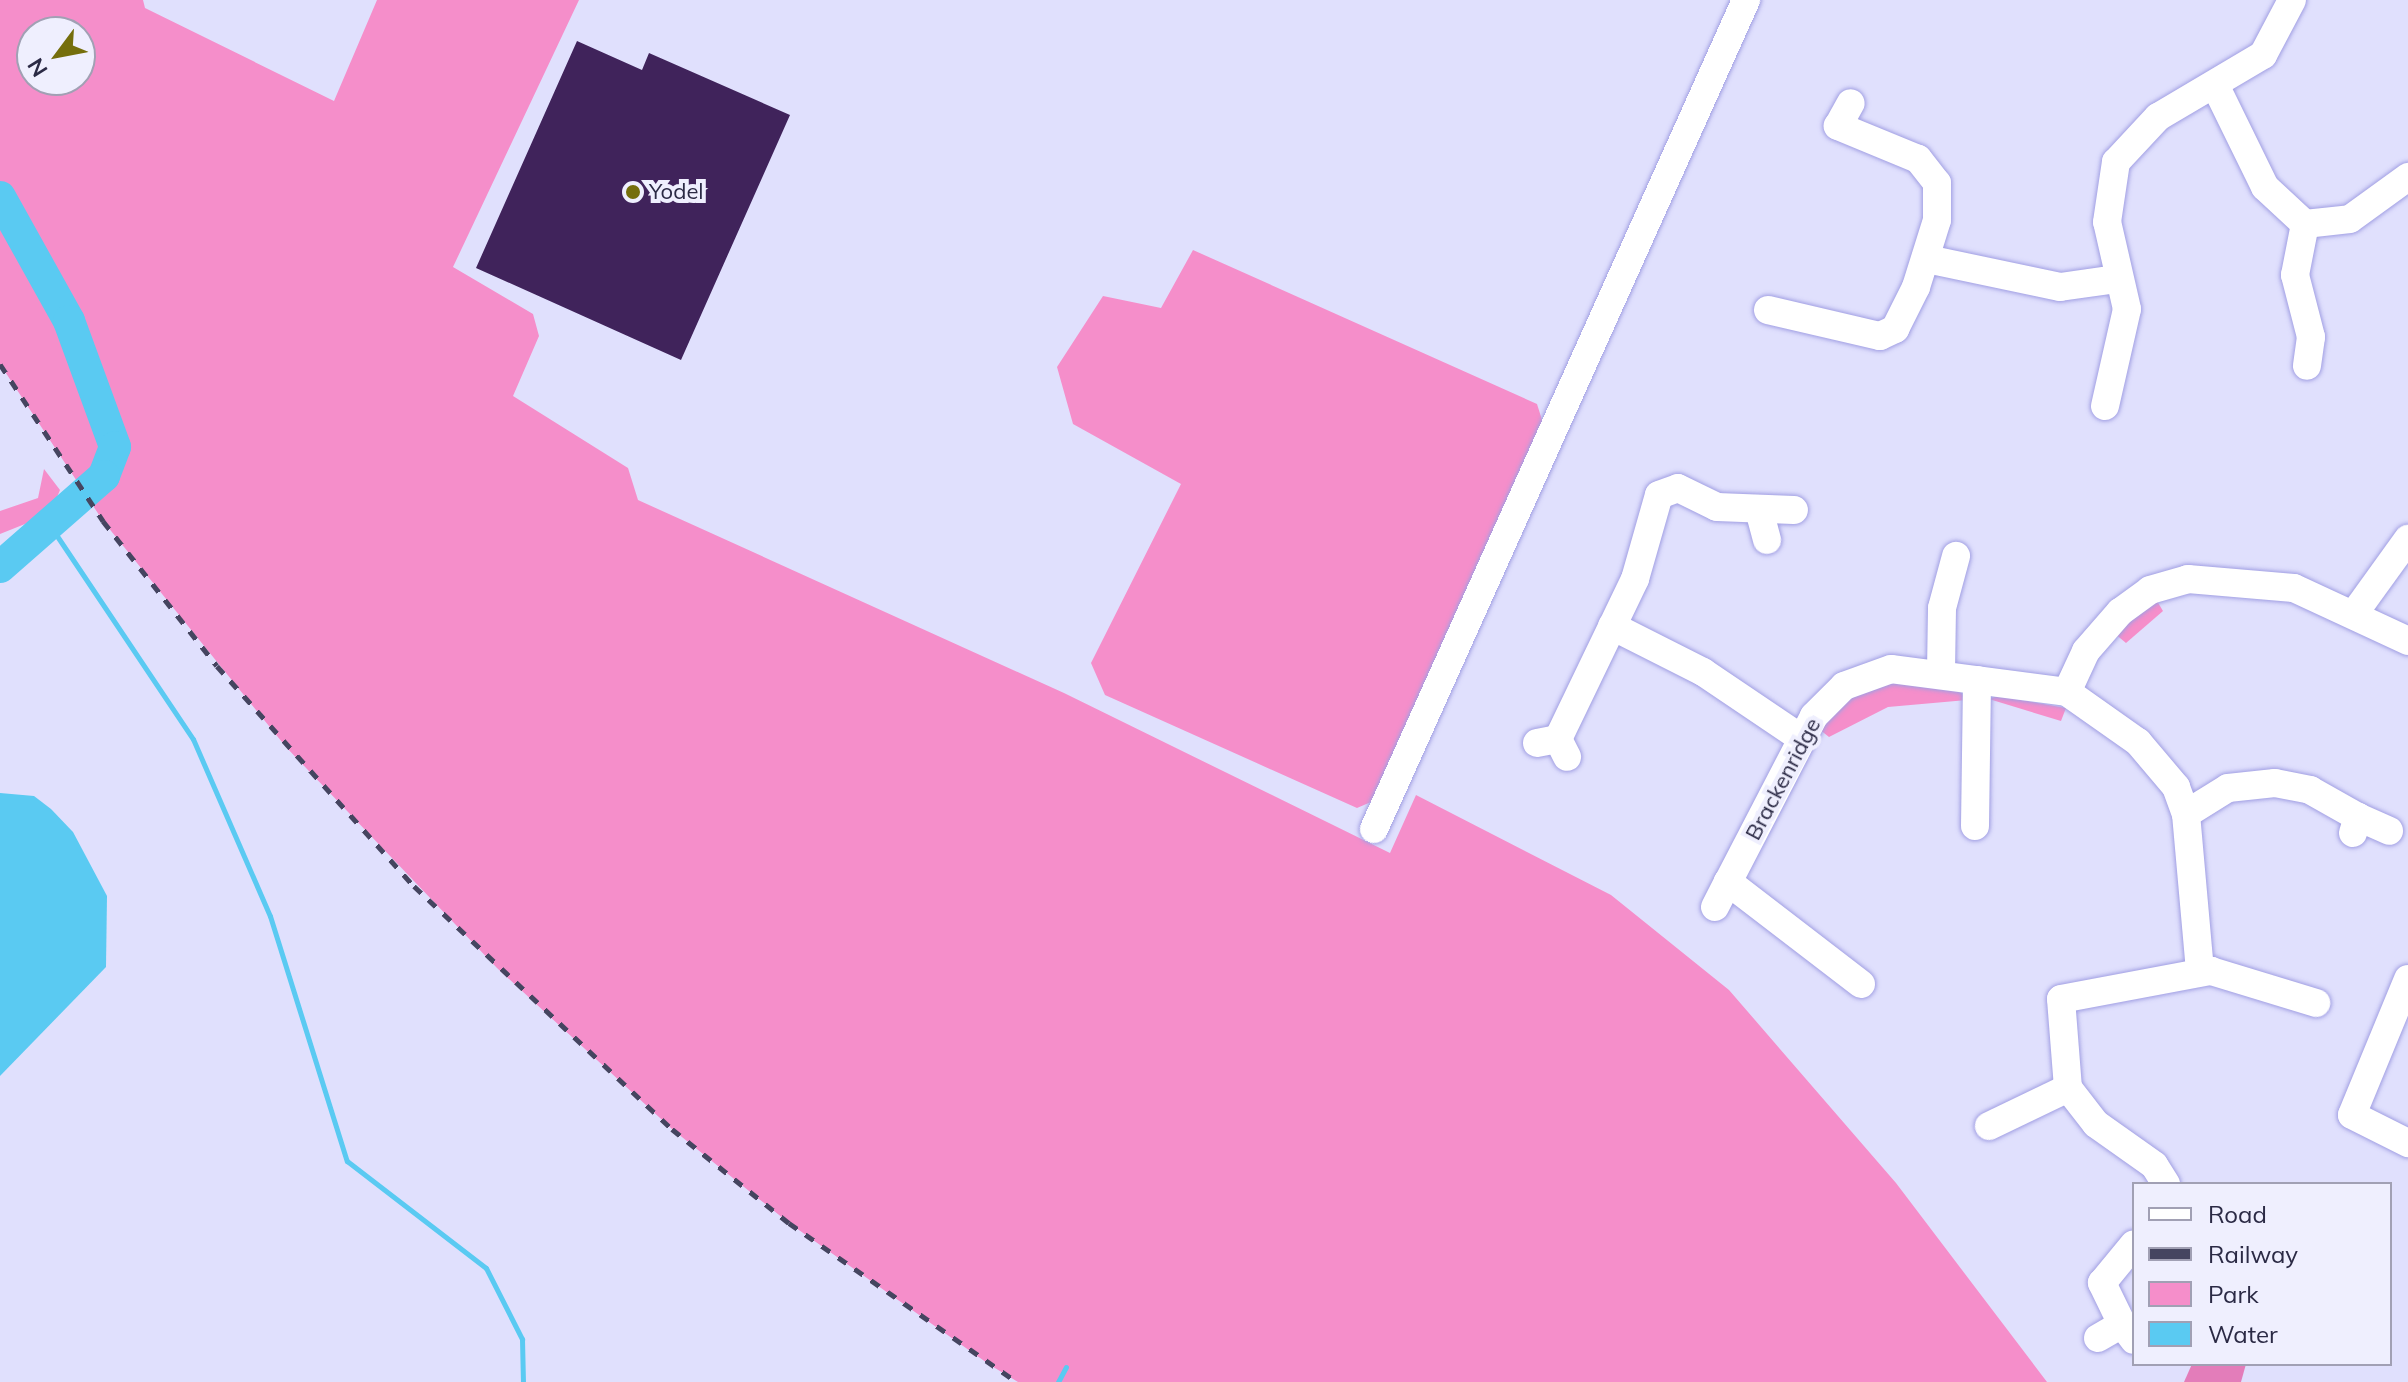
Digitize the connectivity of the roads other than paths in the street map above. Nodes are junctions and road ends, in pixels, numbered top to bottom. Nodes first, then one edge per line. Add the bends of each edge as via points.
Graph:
1 (1746, 0) edge
2 (2292, 0) edge
3 (2217, 89) junction
4 (1851, 103) dead end
5 (2408, 177) edge
6 (2305, 224) junction
7 (1927, 259) junction
8 (2117, 279) junction
9 (1766, 311) dead end
10 (2307, 370) dead end
11 (2106, 410) dead end
12 (1759, 510) junction
13 (1794, 510) dead end
14 (2408, 539) edge
15 (1767, 540) dead end
16 (1956, 556) dead end
17 (2356, 611) junction
18 (1612, 626) junction
19 (2408, 641) edge
20 (1941, 672) junction
21 (1977, 680) junction
22 (2067, 692) junction
23 (1801, 738) junction
24 (1554, 746) dead end
25 (2186, 814) junction
26 (1374, 829) dead end
27 (1975, 831) dead end
28 (2389, 831) dead end
29 (1728, 882) junction
30 (1715, 907) dead end
31 (2200, 971) junction
32 (2408, 979) edge
33 (1863, 986) dead end
34 (2317, 1005) dead end
35 (2068, 1088) junction
36 (1988, 1133) dead end
37 (2408, 1143) edge
38 (2173, 1182) edge
39 (2132, 1246) edge
40 (2118, 1334) edge

1 - 26 street
2 - 3 street via 2263,55
3 - 6 street via 2265,187
3 - 8 street via 2158,117 2116,162 2107,222
4 - 7 street via 1838,126 1930,169 1939,201
5 - 6 street via 2350,219
6 - 10 street via 2295,275 2311,337
7 - 8 street via 2060,287
7 - 9 street via 1906,311 1880,336
8 - 11 street via 2125,330
12 - 13 street
12 - 15 street
12 - 18 street via 1717,507 1678,488 1662,492
14 - 17 street
16 - 20 street via 1942,608
17 - 19 street
17 - 22 street via 2267,584 2160,585 2104,626
18 - 23 street via 1703,672
18 - 24 street
20 - 21 street, Brackenridge
20 - 23 street, Brackenridge via 1891,669 1859,678 1824,704
21 - 22 street, Brackenridge
21 - 27 street
22 - 25 street via 2138,742 2176,787
23 - 29 street, Brackenridge
25 - 28 street via 2228,788 2275,783 2310,790 2355,826
25 - 31 street
29 - 30 street, Brackenridge
29 - 33 street
31 - 34 street via 2249,977
31 - 35 street via 2061,999
32 - 37 street via 2352,1115
35 - 36 street
35 - 38 street via 2096,1124
39 - 40 street via 2102,1283

